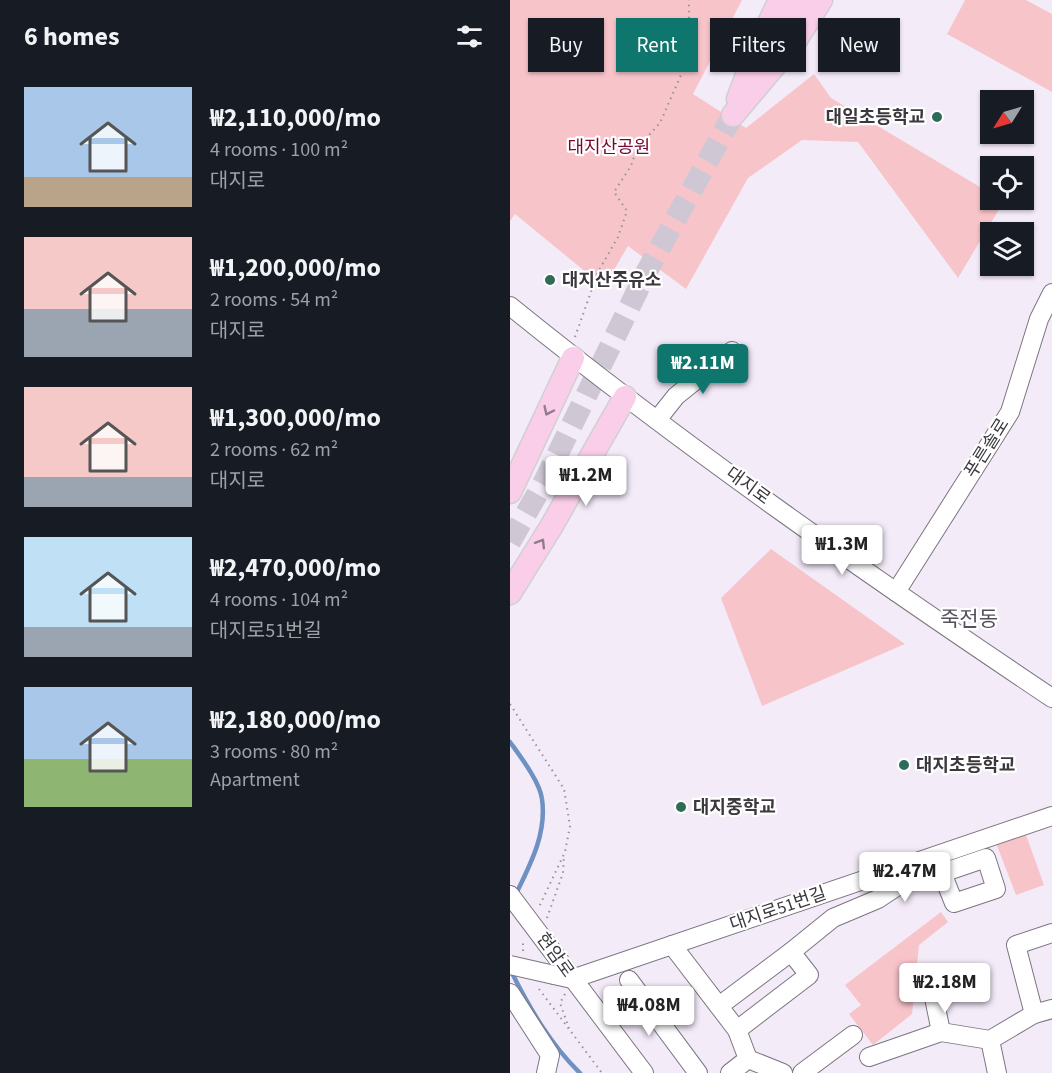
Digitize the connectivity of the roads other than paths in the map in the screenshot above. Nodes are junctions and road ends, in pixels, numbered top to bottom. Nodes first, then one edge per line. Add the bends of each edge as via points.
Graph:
1 (780, 0) edge
2 (800, 0) edge
3 (821, 0) edge
4 (733, 115) junction
5 (1052, 293) edge
6 (510, 306) edge
7 (732, 351) dead end
8 (570, 355) junction
9 (625, 397) junction
10 (657, 420) junction
11 (510, 492) edge
12 (510, 592) edge
13 (896, 592) junction
14 (1052, 698) edge
15 (1052, 816) edge
16 (942, 873) dead end
17 (510, 895) edge
18 (1052, 933) edge
19 (672, 945) junction
20 (791, 952) junction
21 (516, 960) edge
22 (572, 979) junction
23 (629, 980) dead end
24 (931, 983) dead end
25 (510, 993) edge
26 (719, 1006) junction
27 (1052, 1009) edge
28 (1034, 1014) junction
29 (737, 1030) junction
30 (941, 1032) junction
31 (853, 1035) dead end
32 (990, 1040) junction
33 (869, 1057) dead end
34 (748, 1059) junction
35 (546, 1073) edge
36 (644, 1073) edge
37 (698, 1073) edge
38 (730, 1073) edge
39 (783, 1073) edge
40 (802, 1073) edge
41 (997, 1073) edge

1 - 4 main road via 757,48
2 - 4 main road
3 - 4 main road via 796,40
5 - 13 street, 푸른솔로 via 1039,319 1010,412
6 - 8 street, 대지로
7 - 10 street via 676,396
8 - 9 street, 대지로
8 -> 11 main road
9 - 10 street, 대지로
12 -> 9 main road
10 - 13 street, 대지로
13 - 14 street, 대지로
15 - 19 street, 대지로51번길
16 - 20 street via 913,876 878,899 833,918
17 - 22 street, 현암로
18 - 28 street via 1016,945
19 - 22 street, 대지로51번길
19 - 26 street
20 - 26 street
20 - 29 street via 809,975
21 - 22 street, bridge
22 - 36 street, 현암로
23 - 37 street
24 - 30 street
25 - 35 street via 550,1055
26 - 29 street
27 - 28 street
28 - 32 street
29 - 34 street
30 - 32 street
30 - 33 street
31 - 40 street
32 - 41 street
34 - 38 street
34 - 39 street

